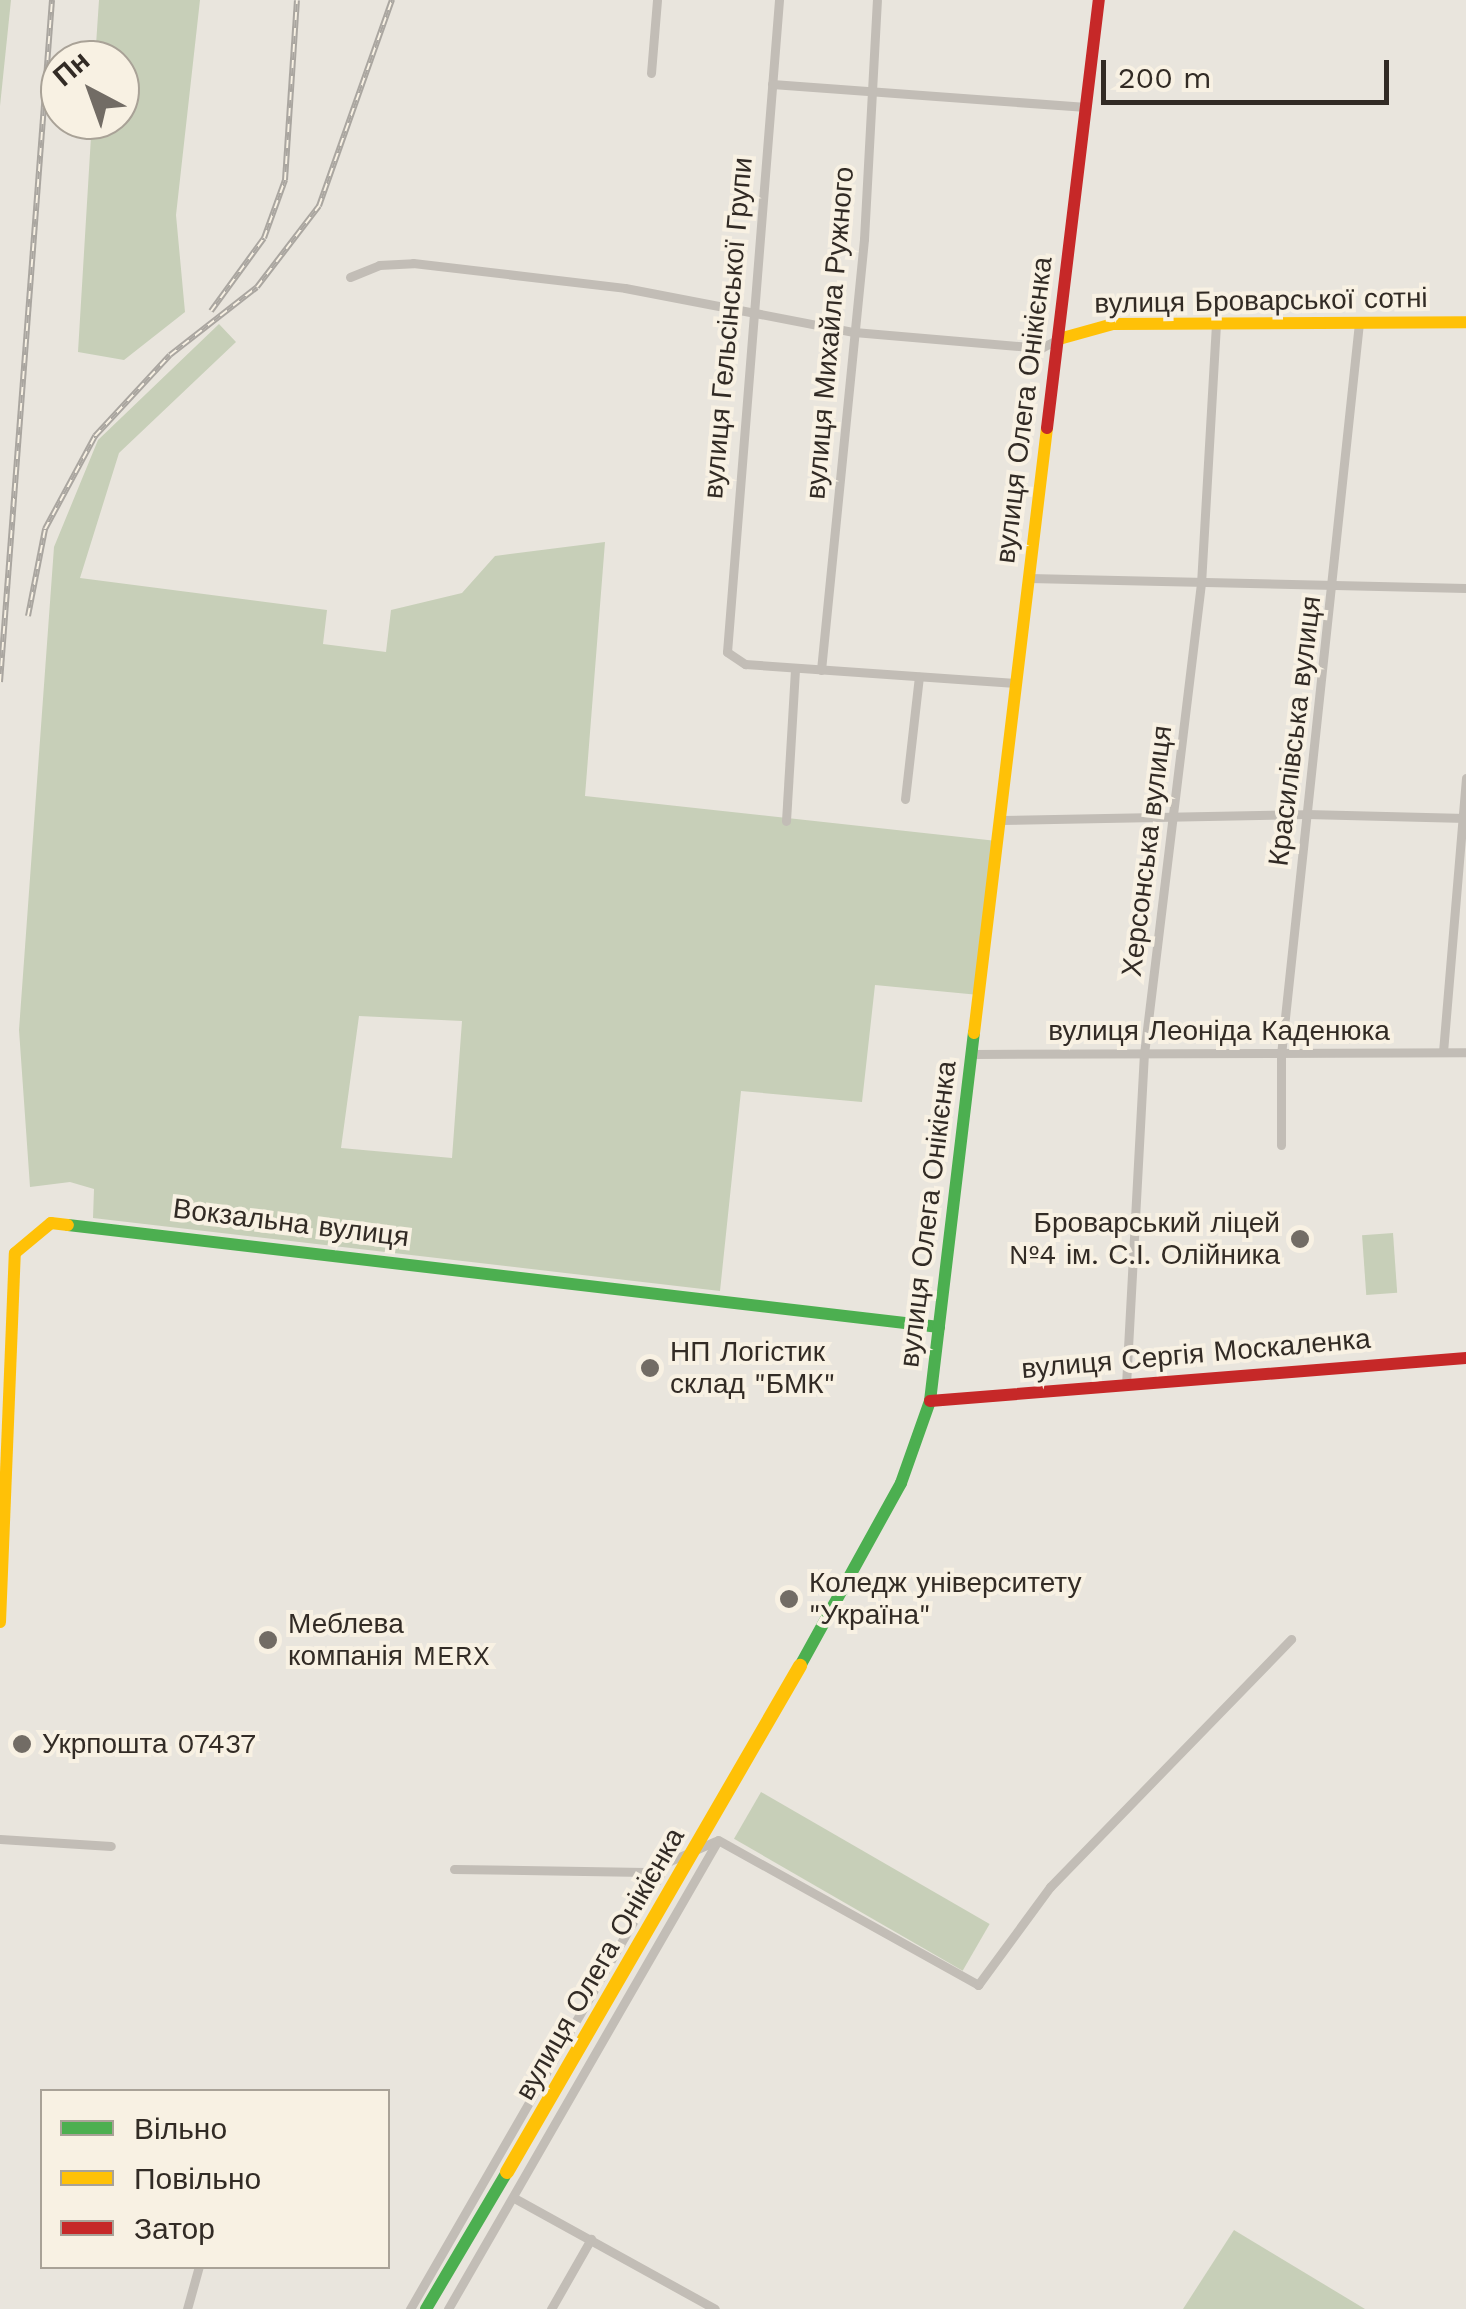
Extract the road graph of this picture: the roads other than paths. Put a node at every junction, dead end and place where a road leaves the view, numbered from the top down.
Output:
1 (657, 0) edge
2 (779, 0) edge
3 (877, 0) edge
4 (1099, 0) edge
5 (651, 73) dead end
6 (772, 84) junction
7 (872, 89) junction
8 (1086, 106) junction
9 (350, 277) dead end
10 (750, 314) junction
11 (1359, 322) junction
12 (1466, 322) edge
13 (1216, 323) junction
14 (854, 332) junction
15 (1060, 338) junction
16 (1029, 578) junction
17 (1201, 584) junction
18 (1336, 585) junction
19 (1466, 588) edge
20 (795, 668) junction
21 (821, 670) junction
22 (919, 677) junction
23 (1015, 683) junction
24 (1466, 778) edge
25 (905, 799) dead end
26 (1176, 814) junction
27 (1306, 814) junction
28 (1464, 818) edge
29 (1000, 820) junction
30 (786, 821) dead end
31 (1443, 1052) junction
32 (1466, 1052) edge
33 (973, 1054) junction
34 (1144, 1054) junction
35 (1281, 1055) junction
36 (1281, 1145) dead end
37 (939, 1327) junction
38 (1466, 1358) edge
39 (1126, 1385) junction
40 (930, 1401) junction
41 (0, 1622) edge
42 (1291, 1639) dead end
43 (0, 1839) edge
44 (718, 1840) junction
45 (111, 1846) dead end
46 (667, 1863) junction
47 (454, 1869) dead end
48 (555, 2059) junction
49 (582, 2074) junction
50 (516, 2199) junction
51 (591, 2239) junction
52 (198, 2269) edge
53 (566, 2292) junction
54 (187, 2309) edge
55 (410, 2309) edge
56 (426, 2309) edge
57 (448, 2309) edge
58 (551, 2309) edge
59 (567, 2309) edge
60 (715, 2309) edge

1 - 5 street
2 - 6 street, вулиця Гельсінської Групи
3 - 7 street, вулиця Михайла Ружного
4 - 8 main road, вулиця Олега Онікієнка
6 - 7 street
6 - 10 street, вулиця Гельсінської Групи
7 - 8 street
7 - 14 street, вулиця Михайла Ружного
8 - 15 main road, вулиця Олега Онікієнка
9 - 10 street
10 - 14 street
10 - 20 street, вулиця Гельсінської Групи
11 - 12 main road, вулиця Броварської сотні
11 - 13 main road, вулиця Броварської сотні
11 - 18 street, Красилівська вулиця
13 - 15 main road, вулиця Броварської сотні
13 - 17 street, Херсонська вулиця
14 - 15 street
14 - 21 street, вулиця Михайла Ружного
15 - 16 main road, вулиця Олега Онікієнка
16 - 17 street
16 - 23 main road, вулиця Олега Онікієнка
17 - 18 street
17 - 26 street, Херсонська вулиця
18 - 19 street
18 - 27 street, Красилівська вулиця
20 - 21 street
20 - 30 street
21 - 22 street
22 - 23 street
22 - 25 street
23 - 29 main road, вулиця Олега Онікієнка
24 - 28 street
26 - 27 street
26 - 29 street
26 - 34 street, Херсонська вулиця
27 - 28 street
27 - 35 street, Красилівська вулиця
28 - 31 street
29 - 33 main road, вулиця Олега Онікієнка
31 - 32 street, вулиця Леоніда Каденюка
31 - 35 street, вулиця Леоніда Каденюка
33 - 34 street, вулиця Леоніда Каденюка
33 - 37 main road, вулиця Олега Онікієнка
34 - 35 street, вулиця Леоніда Каденюка
34 - 39 street, Херсонська вулиця
35 - 36 street, Красилівська вулиця
37 - 40 main road, вулиця Олега Онікієнка
37 - 41 main road, Вокзальна вулиця
38 - 39 main road, вулиця Сергія Москаленка
39 - 40 main road, вулиця Сергія Москаленка
40 - 56 main road, вулиця Олега Онікієнка, bridge
42 - 44 street
43 - 45 street
44 - 46 street
44 - 49 street
46 - 47 street
46 - 48 street
48 - 49 street
48 - 55 street
49 - 50 street
50 - 51 street
50 - 57 street
51 - 53 street
51 - 60 street
52 - 54 street
53 - 58 street
53 - 59 street

